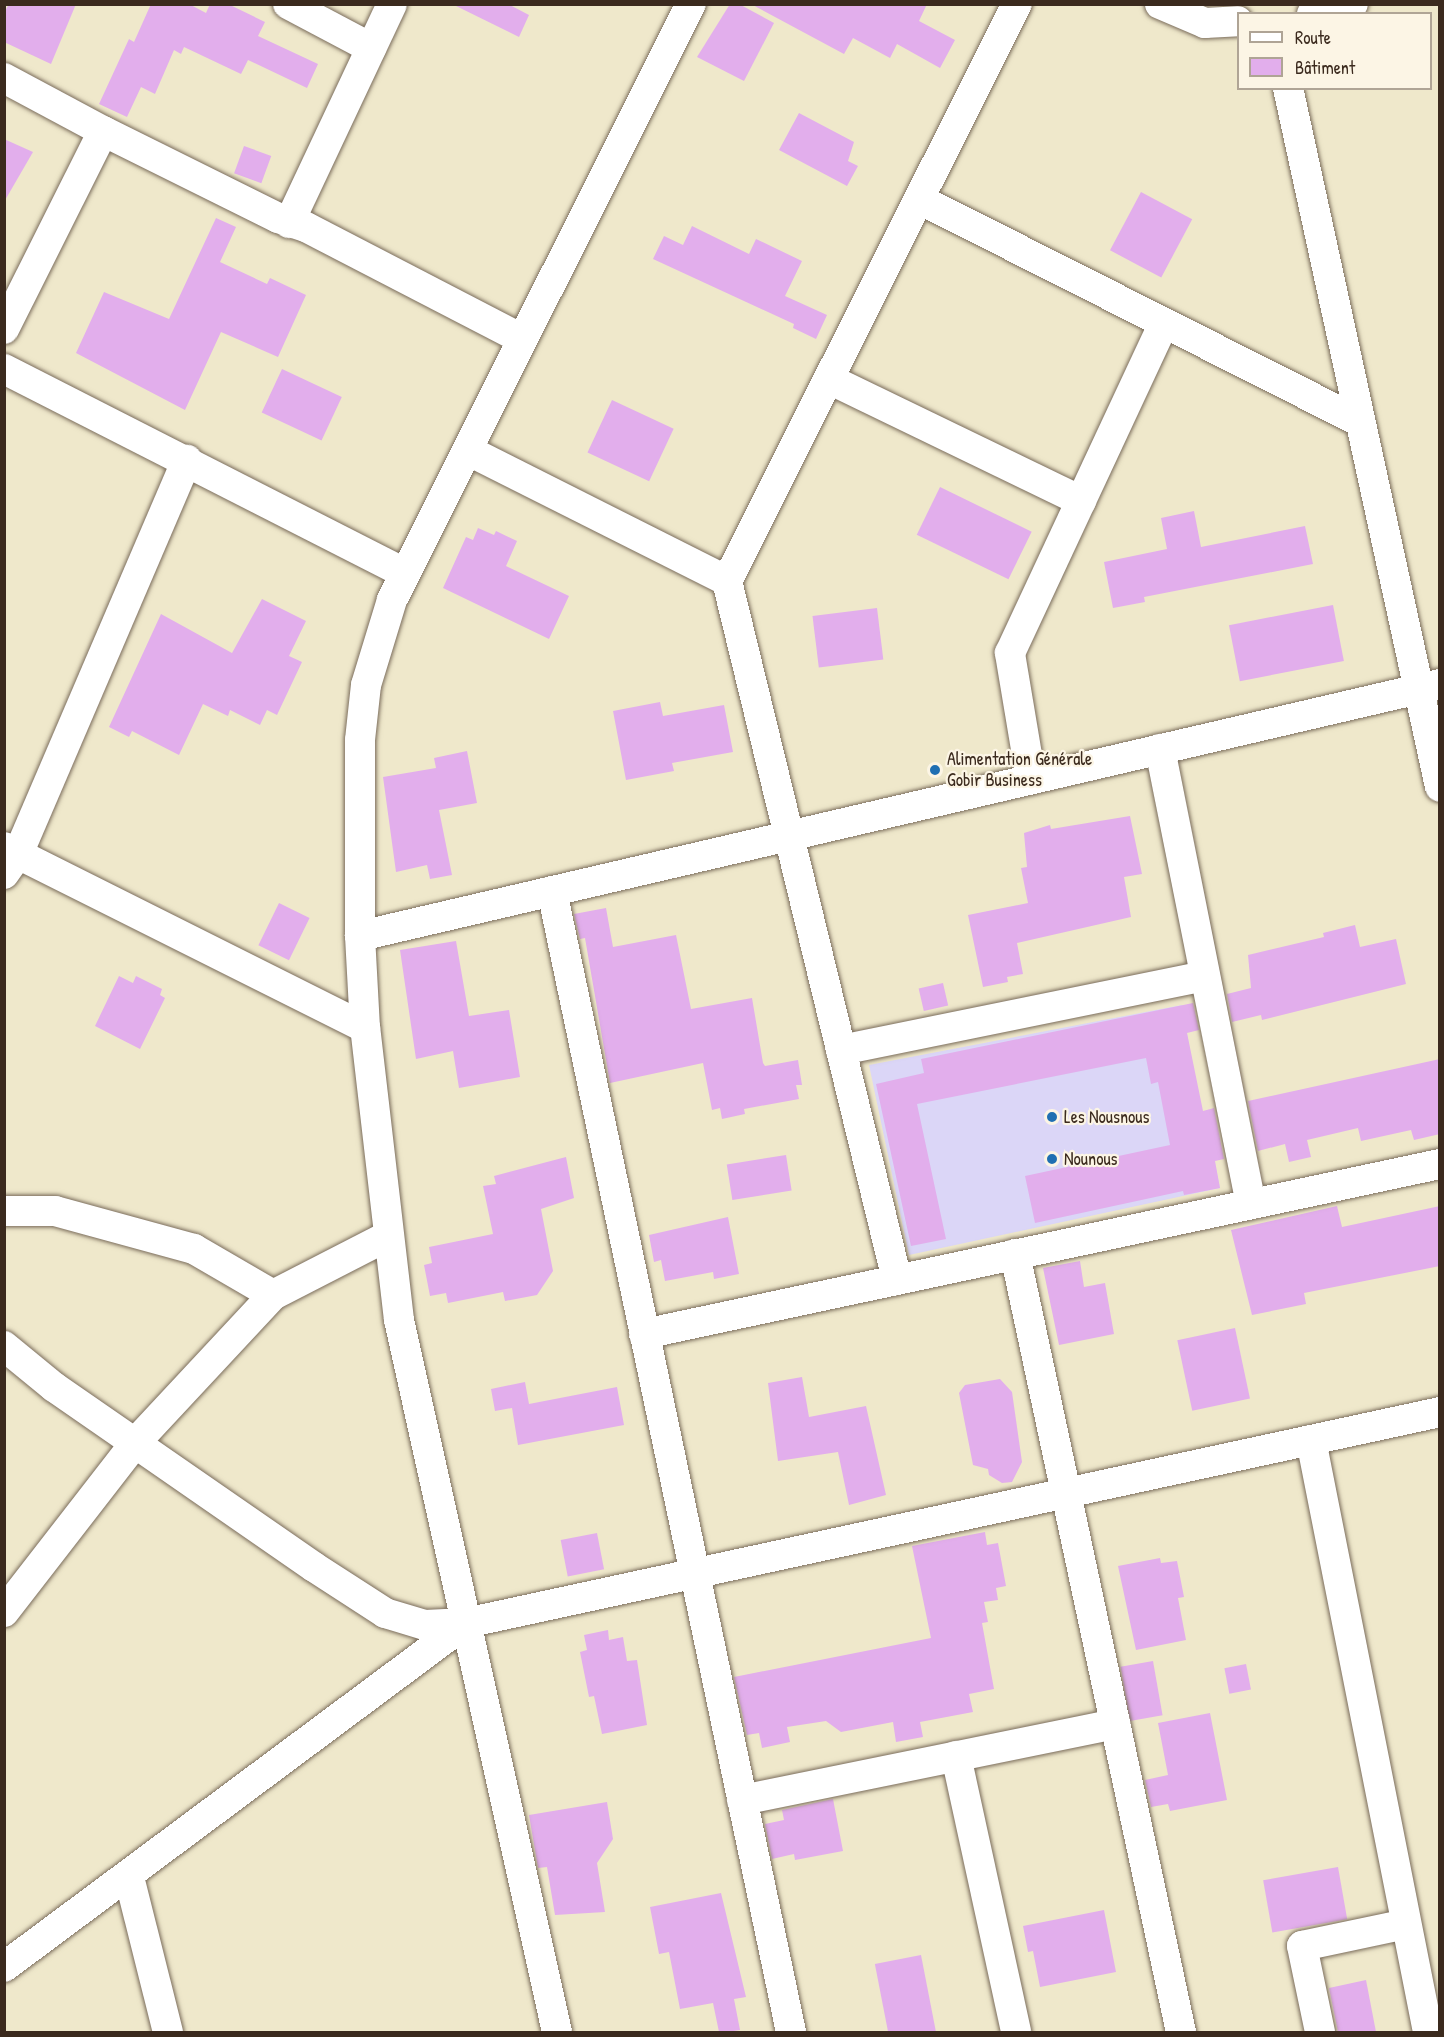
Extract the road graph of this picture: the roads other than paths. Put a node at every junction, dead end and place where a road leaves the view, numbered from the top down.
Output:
1 (288, 4) edge
2 (392, 4) edge
3 (691, 4) edge
4 (1017, 4) edge
5 (1160, 4) edge
6 (1353, 4) edge
7 (1320, 12) edge
8 (1237, 21) edge
9 (371, 48) junction
10 (4, 78) edge
11 (1288, 90) edge
12 (103, 131) junction
13 (919, 199) junction
14 (289, 223) junction
15 (1164, 323) junction
16 (4, 329) edge
17 (522, 339) junction
18 (4, 369) edge
19 (829, 379) junction
20 (1360, 422) junction
21 (469, 451) junction
22 (187, 460) junction
23 (1081, 501) junction
24 (404, 573) junction
25 (727, 581) junction
26 (1429, 686) edge
27 (1160, 749) junction
28 (1031, 779) junction
29 (1440, 787) edge
30 (789, 836) junction
31 (9, 858) edge
32 (552, 891) junction
33 (360, 936) junction
34 (1204, 976) junction
35 (365, 1028) junction
36 (841, 1050) junction
37 (1440, 1164) edge
38 (1251, 1204) junction
39 (4, 1211) edge
40 (386, 1237) junction
41 (1015, 1254) junction
42 (897, 1280) junction
43 (273, 1295) junction
44 (644, 1334) junction
45 (4, 1346) edge
46 (1440, 1412) edge
47 (1311, 1440) junction
48 (135, 1443) junction
49 (1066, 1493) junction
50 (694, 1574) junction
51 (4, 1612) edge
52 (466, 1623) junction
53 (1115, 1724) junction
54 (956, 1756) junction
55 (742, 1800) junction
56 (129, 1877) junction
57 (1406, 1924) junction
58 (4, 1967) edge
59 (783, 2031) edge
60 (168, 2032) edge
61 (557, 2032) edge
62 (1016, 2032) edge
63 (1181, 2032) edge
64 (1320, 2032) edge
65 (1428, 2032) edge

1 - 9 street
2 - 9 street
3 - 17 street
4 - 13 street
5 - 8 street
6 - 7 street
9 - 14 street
10 - 12 street
11 - 20 street
12 - 14 street
12 - 16 street
13 - 15 street
13 - 19 street
14 - 17 street
15 - 20 street
15 - 23 street
17 - 21 street
18 - 22 street
19 - 23 street
19 - 25 street
20 - 26 street
21 - 24 street
21 - 25 street
22 - 24 street
22 - 31 street
23 - 28 street
24 - 33 street
25 - 30 street
26 - 27 street
26 - 29 street
27 - 28 street
27 - 34 street
28 - 30 street
30 - 32 street
30 - 36 street
31 - 35 street
32 - 33 street
32 - 44 street
33 - 35 street
34 - 36 street
34 - 38 street
35 - 40 street
36 - 42 street
37 - 38 street
38 - 41 street
39 - 43 street
40 - 43 street
40 - 52 street
41 - 42 street
41 - 49 street
42 - 44 street
43 - 48 street
44 - 50 street
45 - 48 street
46 - 47 street
47 - 49 street
47 - 57 street
48 - 51 street
48 - 52 street
49 - 50 street
49 - 53 street
50 - 52 street
50 - 55 street
52 - 56 street
52 - 61 street
53 - 54 street
53 - 63 street
54 - 55 street
54 - 62 street
55 - 59 street
56 - 58 street
56 - 60 street
57 - 64 street
57 - 65 street

